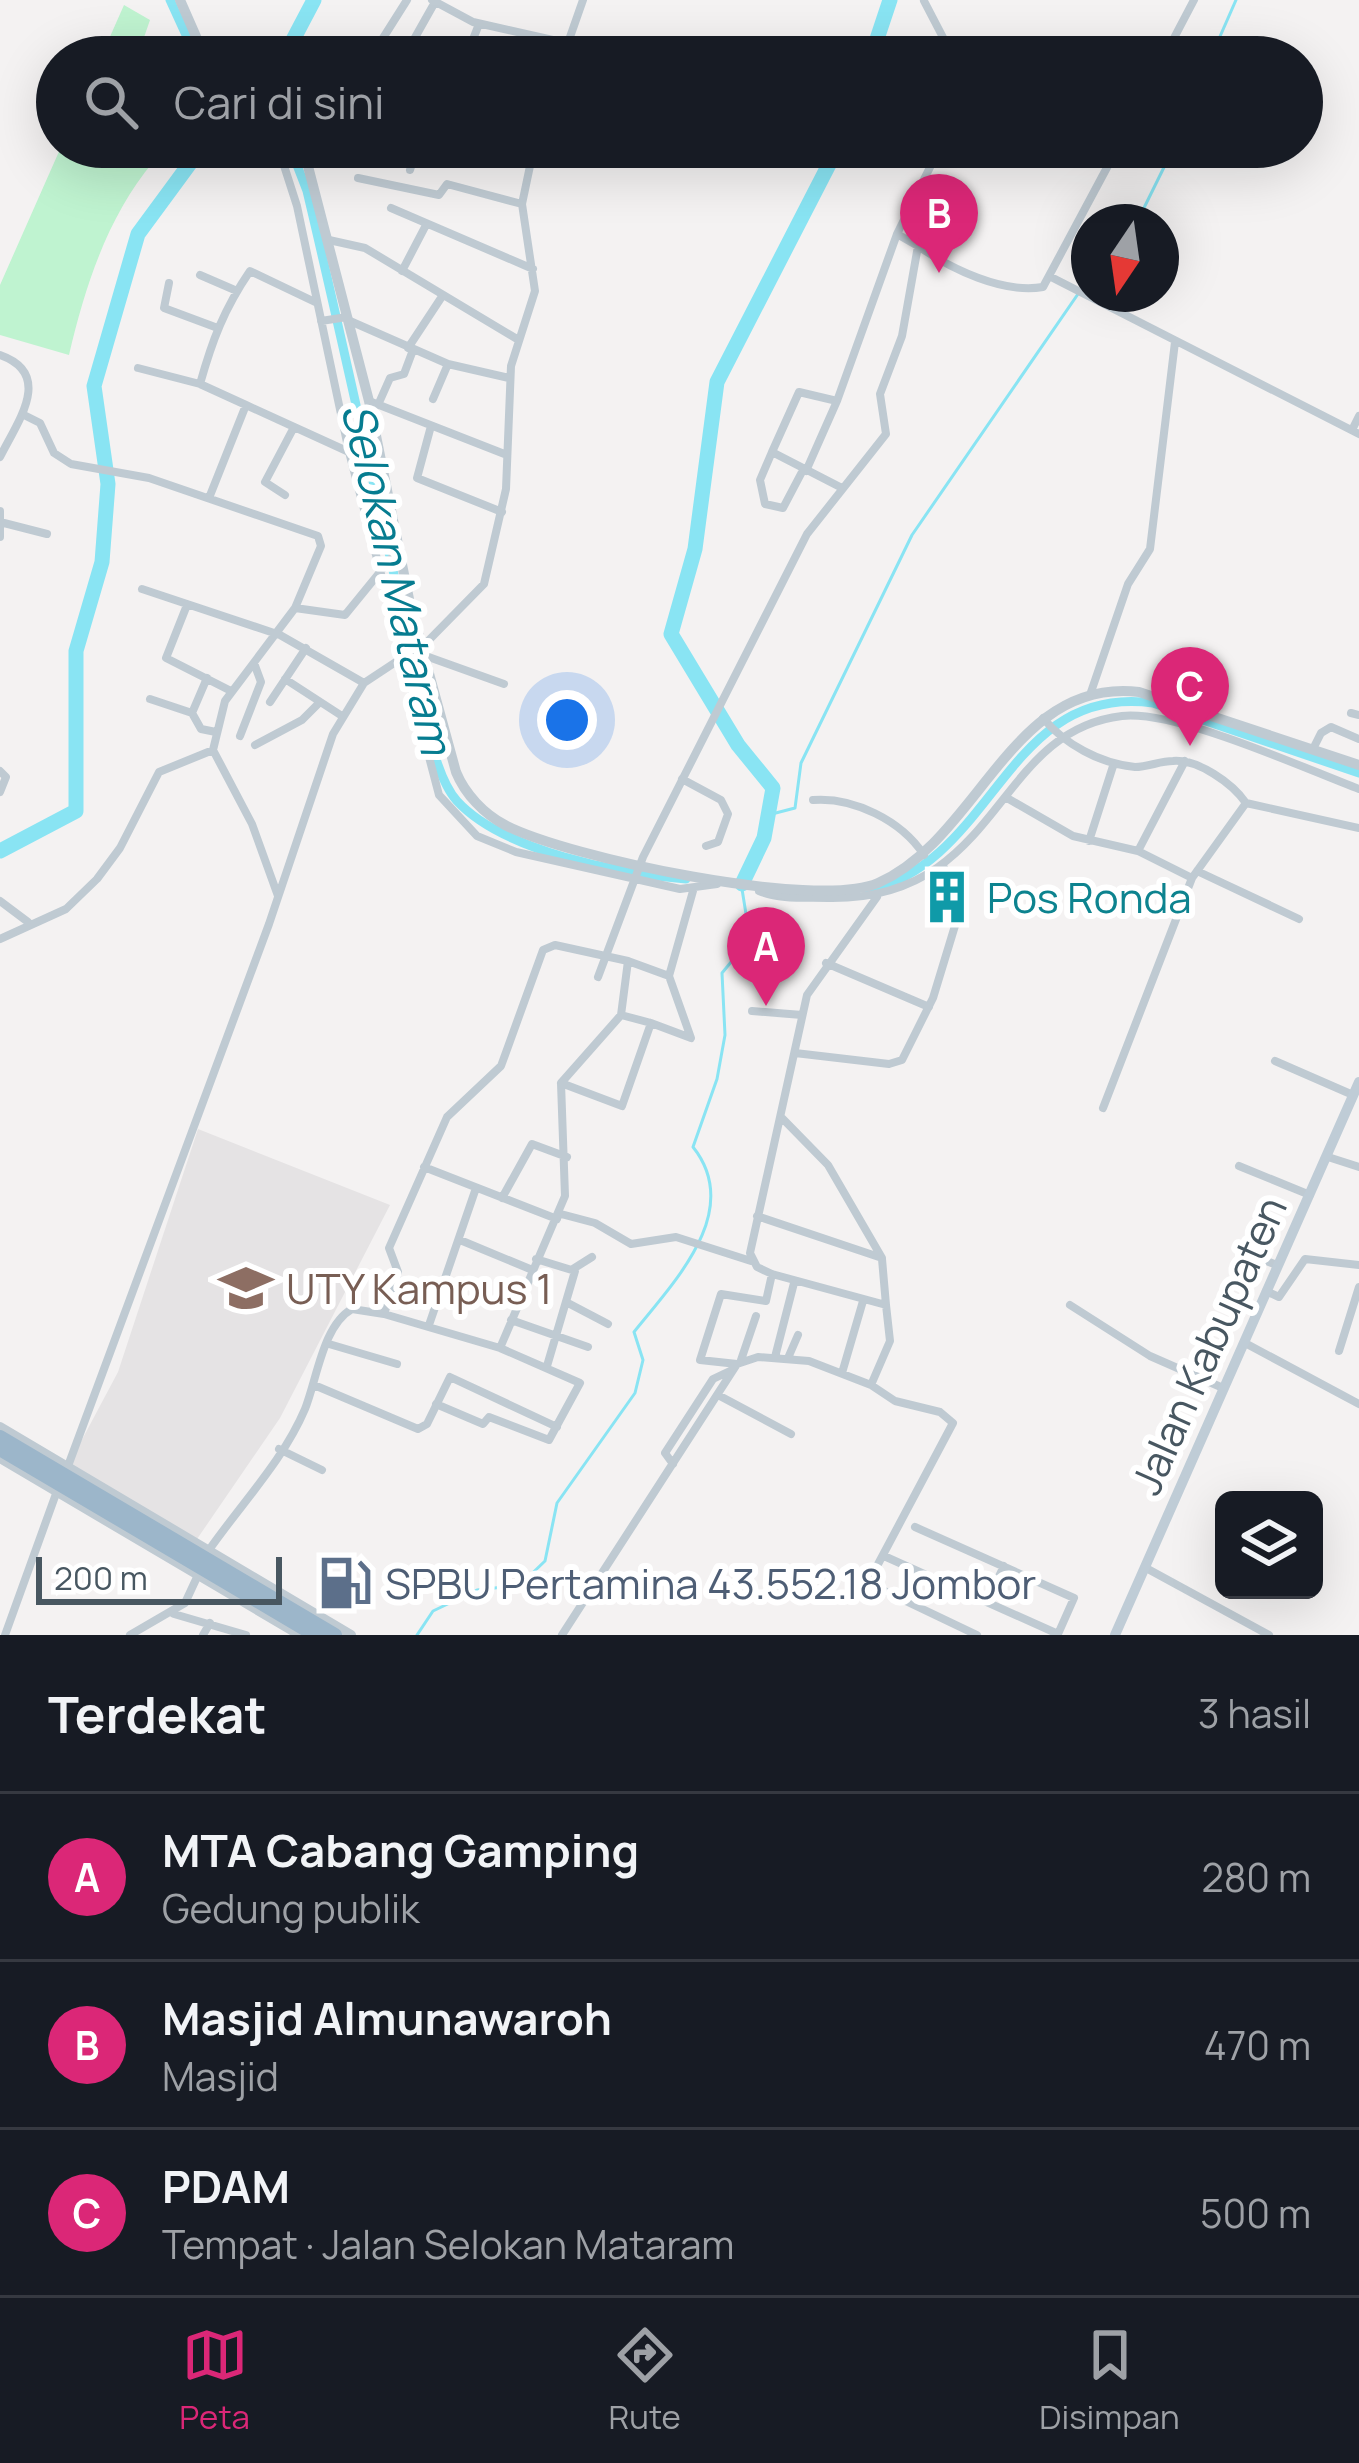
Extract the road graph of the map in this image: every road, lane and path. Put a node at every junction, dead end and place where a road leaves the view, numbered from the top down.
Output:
1 (180, 0) edge
2 (407, 0) edge
3 (583, 0) edge
4 (1195, 0) edge
5 (434, 1) edge
6 (924, 1) edge
7 (478, 24) junction
8 (196, 36) edge
9 (384, 36) edge
10 (415, 36) edge
11 (474, 36) edge
12 (534, 36) edge
13 (569, 36) edge
14 (942, 36) edge
15 (1175, 36) edge
16 (285, 168) edge
17 (309, 168) edge
18 (530, 168) edge
19 (930, 168) edge
20 (1107, 168) edge
21 (358, 178) dead end
22 (522, 204) junction
23 (391, 208) dead end
24 (426, 225) junction
25 (897, 234) junction
26 (329, 240) junction
27 (918, 246) junction
28 (534, 269) junction
29 (402, 271) junction
30 (200, 275) dead end
31 (1051, 278) junction
32 (170, 283) dead end
33 (237, 291) junction
34 (441, 298) junction
35 (316, 303) junction
36 (346, 318) junction
37 (323, 321) junction
38 (215, 327) junction
39 (517, 339) junction
40 (1175, 342) junction
41 (411, 349) junction
42 (0, 355) edge
43 (448, 364) junction
44 (138, 368) dead end
45 (509, 378) junction
46 (200, 384) junction
47 (433, 399) dead end
48 (837, 401) junction
49 (373, 403) junction
50 (246, 405) junction
51 (22, 414) junction
52 (1359, 416) edge
53 (431, 426) junction
54 (293, 429) junction
55 (1355, 432) edge
56 (352, 452) junction
57 (374, 452) junction
58 (772, 452) junction
59 (507, 455) junction
60 (0, 457) edge
61 (804, 471) junction
62 (842, 488) junction
63 (285, 495) dead end
64 (208, 498) junction
65 (0, 512) edge
66 (502, 512) junction
67 (4, 523) junction
68 (47, 534) dead end
69 (0, 537) edge
70 (396, 552) junction
71 (380, 570) junction
72 (142, 589) dead end
73 (187, 604) junction
74 (295, 608) junction
75 (280, 635) junction
76 (306, 647) junction
77 (421, 648) junction
78 (402, 655) junction
79 (254, 663) junction
80 (207, 678) junction
81 (285, 680) junction
82 (364, 683) junction
83 (504, 684) dead end
84 (231, 692) junction
85 (1091, 692) junction
86 (150, 699) dead end
87 (270, 702) dead end
88 (320, 702) junction
89 (192, 713) junction
90 (341, 716) junction
91 (1050, 727) junction
92 (216, 732) junction
93 (240, 736) dead end
94 (1359, 739) edge
95 (255, 745) dead end
96 (1313, 749) junction
97 (213, 750) junction
98 (1185, 761) junction
99 (1114, 763) junction
100 (1359, 765) edge
101 (0, 771) edge
102 (682, 779) junction
103 (1359, 789) edge
104 (0, 792) edge
105 (1006, 797) junction
106 (813, 800) dead end
107 (1246, 803) junction
108 (1359, 828) edge
109 (1089, 841) junction
110 (706, 846) dead end
111 (1138, 851) junction
112 (925, 864) junction
113 (640, 866) junction
114 (944, 866) junction
115 (1195, 875) junction
116 (634, 880) junction
117 (720, 884) junction
118 (760, 889) junction
119 (693, 891) junction
120 (278, 897) junction
121 (878, 897) junction
122 (0, 901) edge
123 (1299, 919) dead end
124 (28, 922) junction
125 (0, 939) edge
126 (609, 955) junction
127 (628, 962) junction
128 (826, 963) junction
129 (669, 976) junction
130 (598, 977) dead end
131 (929, 1006) junction
132 (752, 1011) dead end
133 (621, 1015) junction
134 (802, 1015) junction
135 (651, 1023) junction
136 (795, 1053) junction
137 (1275, 1060) dead end
138 (561, 1083) junction
139 (1358, 1085) edge
140 (1103, 1108) dead end
141 (782, 1118) junction
142 (1328, 1156) junction
143 (567, 1157) junction
144 (1239, 1166) dead end
145 (424, 1167) junction
146 (1359, 1167) edge
147 (476, 1188) junction
148 (1312, 1196) junction
149 (502, 1198) junction
150 (757, 1216) junction
151 (559, 1217) junction
152 (460, 1240) junction
153 (1246, 1253) dead end
154 (592, 1257) dead end
155 (882, 1258) junction
156 (536, 1259) junction
157 (752, 1262) junction
158 (1359, 1265) edge
159 (1279, 1266) junction
160 (530, 1269) junction
161 (573, 1269) junction
162 (772, 1274) junction
163 (794, 1282) junction
164 (1359, 1287) edge
165 (1266, 1291) junction
166 (863, 1300) junction
167 (566, 1302) junction
168 (886, 1305) junction
169 (1070, 1305) dead end
170 (384, 1314) junction
171 (756, 1316) dead end
172 (511, 1320) junction
173 (608, 1324) dead end
174 (429, 1325) junction
175 (798, 1335) dead end
176 (556, 1336) junction
177 (1244, 1342) junction
178 (329, 1344) junction
179 (588, 1347) dead end
180 (500, 1348) junction
181 (1339, 1351) dead end
182 (775, 1357) junction
183 (788, 1358) junction
184 (397, 1364) dead end
185 (737, 1365) junction
186 (547, 1366) junction
187 (842, 1373) junction
188 (314, 1385) junction
189 (871, 1385) junction
190 (1223, 1388) junction
191 (718, 1395) junction
192 (436, 1404) junction
193 (1359, 1404) edge
194 (0, 1427) edge
195 (557, 1427) junction
196 (682, 1427) junction
197 (692, 1434) junction
198 (791, 1434) dead end
199 (0, 1437) edge
200 (0, 1449) edge
201 (279, 1449) junction
202 (0, 1458) edge
203 (673, 1464) junction
204 (68, 1466) junction
205 (322, 1470) dead end
206 (57, 1491) junction
207 (915, 1527) dead end
208 (209, 1550) junction
209 (884, 1556) junction
210 (1004, 1566) junction
211 (1144, 1567) junction
212 (198, 1575) junction
213 (987, 1601) junction
214 (172, 1613) junction
215 (210, 1623) junction
216 (548, 1625) dead end
217 (5, 1635) edge
218 (130, 1635) edge
219 (203, 1635) edge
220 (246, 1635) edge
221 (300, 1635) edge
222 (315, 1635) edge
223 (335, 1635) edge
224 (351, 1635) edge
225 (562, 1635) edge
226 (977, 1635) edge
227 (1059, 1635) edge
228 (1114, 1635) edge
229 (1269, 1635) edge

1 - 8 street
2 - 9 street
3 - 13 street
4 - 15 street
5 - 7 street
5 - 10 street
6 - 14 street
7 - 11 street
7 - 12 street
16 - 35 street
17 - 26 street
18 - 22 street
19 - 25 street
20 - 31 street
21 - 22 street
22 - 28 street
23 - 24 street
24 - 28 street
24 - 29 street
25 - 27 street
25 - 48 street
26 - 29 street
26 - 36 street
27 - 31 street
27 - 62 street
28 - 39 street
29 - 34 street
30 - 33 street
31 - 40 street
32 - 38 street
33 - 35 street
33 - 38 street
34 - 39 street
34 - 41 street
35 - 37 street
36 - 37 street
36 - 41 street
36 - 49 street
37 - 56 street
38 - 46 street
39 - 45 street
40 - 55 street
40 - 85 street
41 - 43 street
41 - 49 street
42 - 51 street
43 - 45 street
43 - 47 street
44 - 46 street
45 - 59 street
46 - 50 street
48 - 58 street
48 - 61 street
49 - 53 street
49 - 57 street
50 - 54 street
50 - 64 street
51 - 60 street
51 - 64 street
52 - 55 street
53 - 59 street
53 - 66 street
54 - 56 street
54 - 63 street
56 - 57 street
56 - 71 street
57 - 70 street
58 - 61 street
58 - 61 street
59 - 66 street
61 - 62 street
62 - 102 street
64 - 74 street
65 - 67 street
66 - 77 street
67 - 68 street
67 - 69 street
70 - 71 street
70 - 77 street
71 - 74 street
71 - 78 street
72 - 73 street
73 - 75 street
73 - 80 street
74 - 75 street
75 - 76 street
75 - 79 street
76 - 81 street
76 - 82 street
77 - 78 street
77 - 83 street
77 - 113 street
78 - 82 street
78 - 116 street
79 - 84 street
79 - 93 street
80 - 84 street
80 - 89 street
81 - 87 street
81 - 88 street
82 - 90 street
84 - 92 street
85 - 91 street
85 - 96 street
86 - 89 street
88 - 90 street
88 - 95 street
89 - 92 street
90 - 120 street
91 - 99 street
91 - 103 street
91 - 105 street
91 - 112 street
92 - 97 street
94 - 96 street
96 - 100 street
97 - 120 street
97 - 124 street
98 - 99 street
98 - 107 street
98 - 111 street
99 - 109 street
101 - 104 street
102 - 110 street
102 - 113 street
105 - 109 street
105 - 114 street
106 - 112 street
107 - 108 street
107 - 115 street
109 - 111 street
111 - 115 street
112 - 114 street
112 - 118 street
112 - 121 street
113 - 116 street
113 - 117 street
114 - 131 street
115 - 123 street
115 - 140 street
116 - 119 street
116 - 126 street
117 - 118 street
117 - 119 street
118 - 121 street
119 - 129 street
120 - 204 street
121 - 128 street
122 - 124 street
124 - 125 street
126 - 127 street
126 - 130 street
126 - 145 street
127 - 129 street
127 - 133 street
128 - 131 street
128 - 134 street
129 - 135 street
131 - 136 street
132 - 134 street
133 - 135 street
133 - 138 street
134 - 136 street
135 - 138 street
136 - 141 street
137 - 139 street
138 - 143 street
139 - 142 main road, Jalan Kabupaten
141 - 150 street
141 - 155 street
142 - 146 street
142 - 148 main road, Jalan Kabupaten
143 - 149 street
143 - 151 street
144 - 148 street
145 - 147 street
145 - 170 street
147 - 149 street
147 - 152 street
148 - 159 main road, Jalan Kabupaten
149 - 151 street
150 - 155 street
150 - 157 street
151 - 156 street
151 - 157 street
152 - 160 street
152 - 174 street
153 - 159 street
154 - 161 street
155 - 168 street
156 - 160 street
156 - 161 street
157 - 162 street
158 - 165 street
159 - 165 main road, Jalan Kabupaten
160 - 172 street
161 - 167 street
162 - 163 street
162 - 185 street
163 - 166 street
163 - 182 street
164 - 181 street
165 - 177 main road, Jalan Kabupaten
166 - 168 street
166 - 187 street
167 - 173 street
167 - 176 street
168 - 189 street
169 - 190 street
170 - 174 street
170 - 178 street
171 - 185 street
172 - 176 street
172 - 180 street
174 - 180 street
175 - 183 street
176 - 179 street
176 - 186 street
177 - 190 main road, Jalan Kabupaten
177 - 193 street
178 - 184 street
178 - 188 street
180 - 186 street
182 - 183 street
182 - 185 street
183 - 187 street
185 - 191 street
185 - 196 street
186 - 195 street
187 - 189 street
188 - 192 street
188 - 201 street
189 - 209 street
190 - 211 main road, Jalan Kabupaten
191 - 197 street
191 - 198 street
192 - 195 street
192 - 195 street
194 - 204 street
196 - 197 street
196 - 203 street
197 - 203 street
199 - 223 highway
200 - 222 highway
201 - 205 street
201 - 208 street
202 - 206 street
203 - 225 street
204 - 208 street
206 - 212 street
206 - 217 street
207 - 210 street
208 - 224 street
209 - 213 street
209 - 226 street
210 - 213 street
210 - 227 street
211 - 228 main road, Jalan Kabupaten
211 - 229 street
212 - 214 street
212 - 221 street
213 - 227 street
214 - 215 street
214 - 218 street
215 - 219 street
215 - 220 street
216 - 225 street

